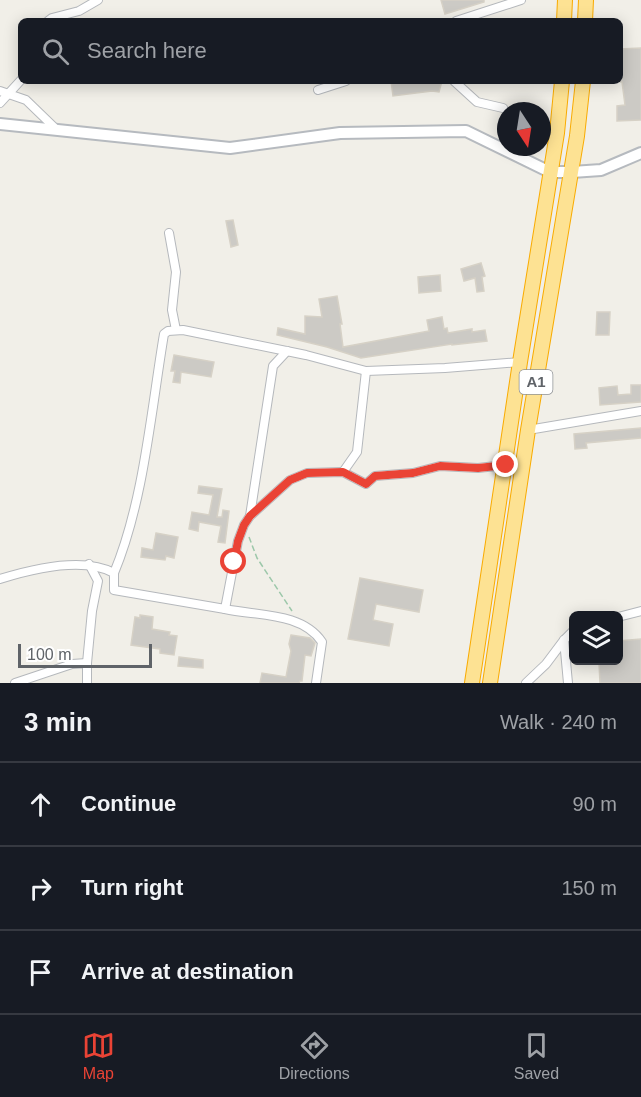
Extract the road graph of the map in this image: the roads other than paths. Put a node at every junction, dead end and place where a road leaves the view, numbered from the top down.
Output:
1 (98, 0) edge
2 (521, 0) edge
3 (565, 0) edge
4 (586, 0) edge
5 (52, 18) edge
6 (465, 18) edge
7 (564, 18) edge
8 (585, 18) edge
9 (18, 83) edge
10 (336, 84) edge
11 (457, 84) edge
12 (562, 84) edge
13 (583, 84) edge
14 (318, 90) dead end
15 (0, 91) edge
16 (9, 93) junction
17 (0, 103) edge
18 (497, 107) edge
19 (0, 124) edge
20 (58, 130) junction
21 (641, 153) edge
22 (550, 172) junction
23 (572, 172) junction
24 (169, 234) dead end
25 (176, 330) junction
26 (287, 351) junction
27 (520, 362) junction
28 (366, 371) junction
29 (641, 411) edge
30 (528, 430) junction
31 (506, 465) junction
32 (343, 472) junction
33 (250, 516) junction
34 (89, 564) junction
35 (114, 573) junction
36 (0, 579) edge
37 (225, 609) junction
38 (641, 611) edge
39 (623, 616) edge
40 (569, 634) edge
41 (564, 640) junction
42 (87, 663) junction
43 (15, 683) edge
44 (87, 683) edge
45 (316, 683) edge
46 (472, 683) edge
47 (490, 683) edge
48 (526, 683) edge
49 (568, 683) edge

1 - 5 street
2 - 6 street
3 - 7 highway
4 - 8 highway
9 - 16 street
10 - 14 street
11 - 18 street
12 - 22 highway, A1
13 - 23 highway, A1
15 - 16 street
16 - 17 street
16 - 20 street
19 - 20 main road
20 - 22 main road
21 - 23 main road
22 - 23 main road
22 - 27 highway, A1
23 - 30 highway, A1
24 - 25 street
25 - 26 street
25 - 35 street
26 - 28 street
26 - 33 street
27 - 28 street
27 - 31 highway, A1
28 - 32 street
29 - 30 street
30 - 47 highway, A1
31 - 32 street
31 - 46 highway, A1
32 - 33 street
33 - 37 street
34 - 35 street
34 - 36 street
34 - 42 street
35 - 37 street
37 - 45 street
38 - 39 street
40 - 41 street
41 - 48 street
41 - 49 street
42 - 43 street
42 - 44 street

